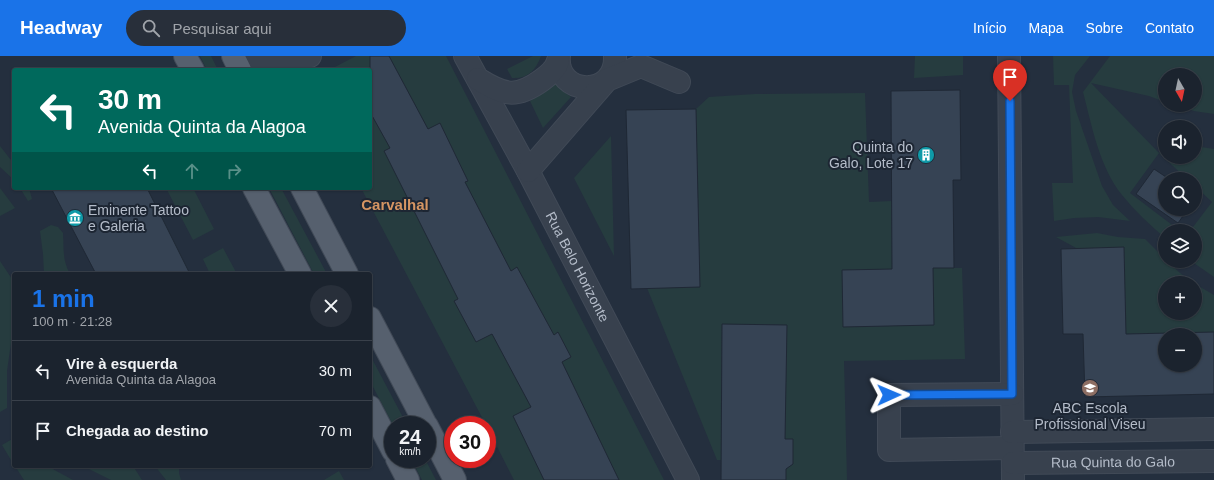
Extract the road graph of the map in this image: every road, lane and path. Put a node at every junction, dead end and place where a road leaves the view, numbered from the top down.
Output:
1 (185, 56) edge
2 (233, 56) edge
3 (248, 56) edge
4 (310, 56) edge
5 (317, 56) edge
6 (465, 56) edge
7 (615, 56) edge
8 (626, 56) edge
9 (1009, 56) edge
10 (558, 59) edge
11 (192, 68) edge
12 (239, 68) edge
13 (305, 68) edge
14 (478, 79) junction
15 (609, 79) junction
16 (679, 82) dead end
17 (528, 171) junction
18 (255, 190) edge
19 (303, 190) edge
20 (299, 272) edge
21 (346, 272) edge
22 (372, 322) edge
23 (1012, 394) junction
24 (372, 411) edge
25 (422, 416) edge
26 (1214, 429) edge
27 (384, 434) edge
28 (436, 443) edge
29 (1013, 456) edge
30 (1214, 461) edge
31 (402, 468) edge
32 (408, 480) edge
33 (455, 480) edge
34 (688, 480) edge

1 - 11 main road
2 - 12 main road
3 - 4 street
5 - 13 street
6 - 14 street, Rua Belo Horizonte
7 - 15 street
8 - 15 street
9 - 23 street
10 - 14 street
10 - 15 street
14 - 17 street, Rua Belo Horizonte
15 - 16 street
15 - 17 street
17 - 34 street, Rua Belo Horizonte
18 - 20 main road
19 - 21 main road
22 - 25 main road
23 - 29 street
23 - 29 street
24 - 27 main road
26 - 29 street
28 - 33 main road
29 - 30 street, Rua Quinta do Galo
31 - 32 main road

